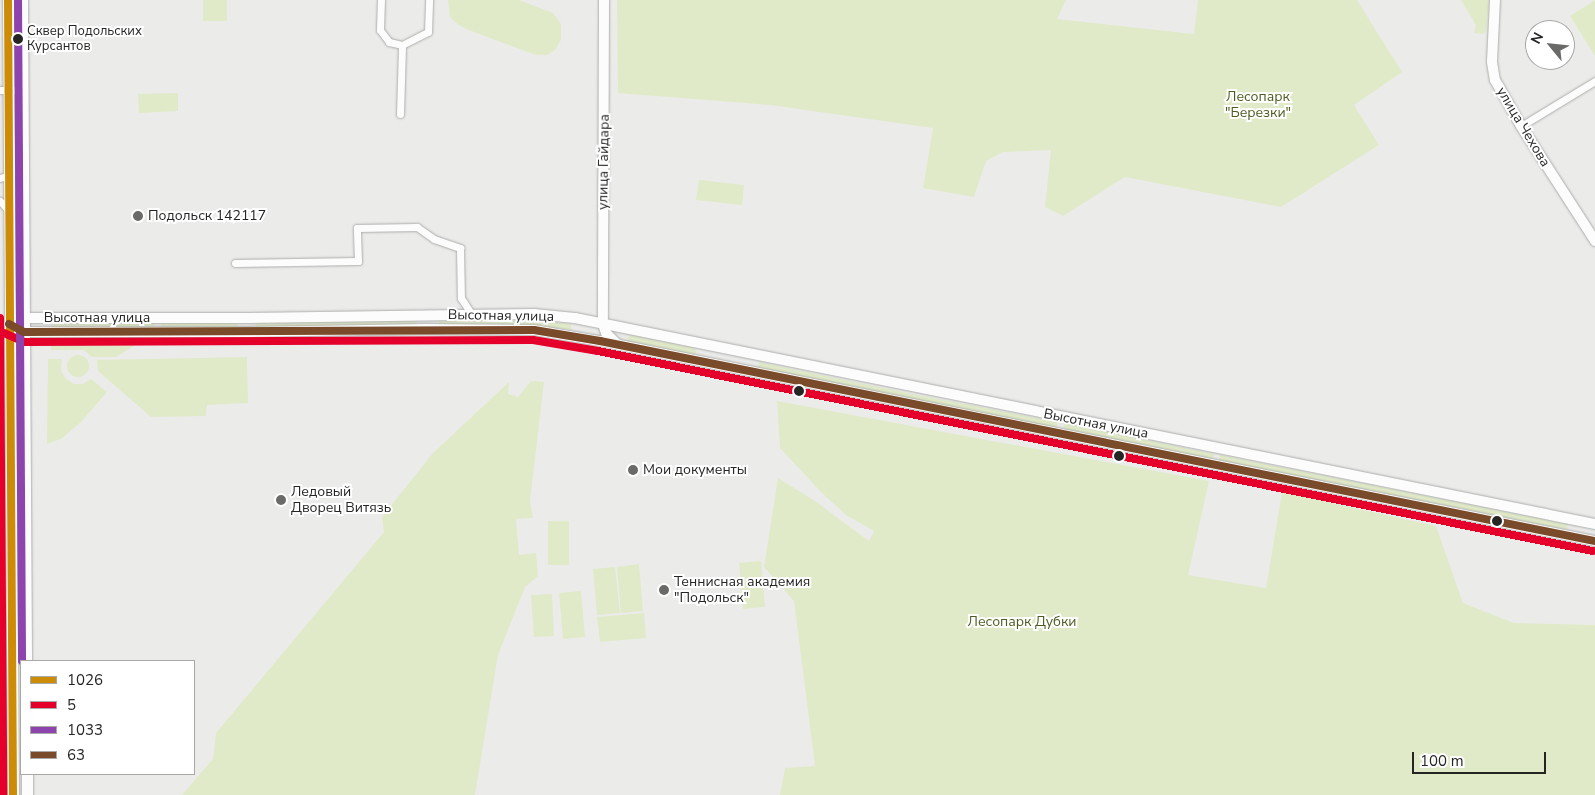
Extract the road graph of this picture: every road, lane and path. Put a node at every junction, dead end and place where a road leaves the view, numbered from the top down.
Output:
1 (8, 0) edge
2 (22, 0) edge
3 (381, 0) edge
4 (428, 0) edge
5 (604, 0) edge
6 (1495, 0) edge
7 (402, 45) junction
8 (1595, 81) edge
9 (4, 90) edge
10 (23, 90) junction
11 (400, 114) dead end
12 (1521, 126) junction
13 (23, 157) junction
14 (4, 177) edge
15 (0, 200) edge
16 (9, 211) junction
17 (1595, 241) edge
18 (235, 263) dead end
19 (429, 315) junction
20 (472, 315) junction
21 (24, 318) junction
22 (248, 318) junction
23 (9, 324) junction
24 (602, 324) junction
25 (429, 330) junction
26 (24, 332) junction
27 (248, 332) junction
28 (580, 338) junction
29 (619, 345) junction
30 (716, 347) junction
31 (713, 364) junction
32 (1595, 524) edge
33 (1595, 541) edge
34 (26, 660) edge
35 (27, 775) edge
36 (13, 795) edge
37 (27, 795) edge

1 - 9 main road
2 - 10 main road
3 - 7 street
4 - 7 street
5 - 24 street, улица Гайдара
6 - 12 street, улица Чехова
7 - 11 street
8 - 12 street
9 - 10 street
9 - 14 main road
10 - 13 main road
12 - 17 street, улица Чехова
13 - 14 street
13 - 21 main road
14 - 16 main road
15 - 16 street
16 - 23 main road
18 - 20 street
19 - 20 street, Высотная улица
19 - 22 street, Высотная улица
19 - 25 street, Высотная улица
20 - 24 street, Высотная улица
21 - 22 street, Высотная улица
21 - 23 street, Высотная улица
21 - 26 main road
22 - 27 street
23 - 26 street, Высотная улица
23 - 36 main road
24 - 28 street
24 - 29 street
24 - 30 street, Высотная улица
25 - 27 street, Высотная улица
25 - 28 street, Высотная улица
26 - 27 street, Высотная улица
26 - 34 main road
28 - 29 street, Высотная улица
29 - 31 street, Высотная улица
30 - 31 street
30 - 32 street, Высотная улица
31 - 33 street, Высотная улица
35 - 37 main road

